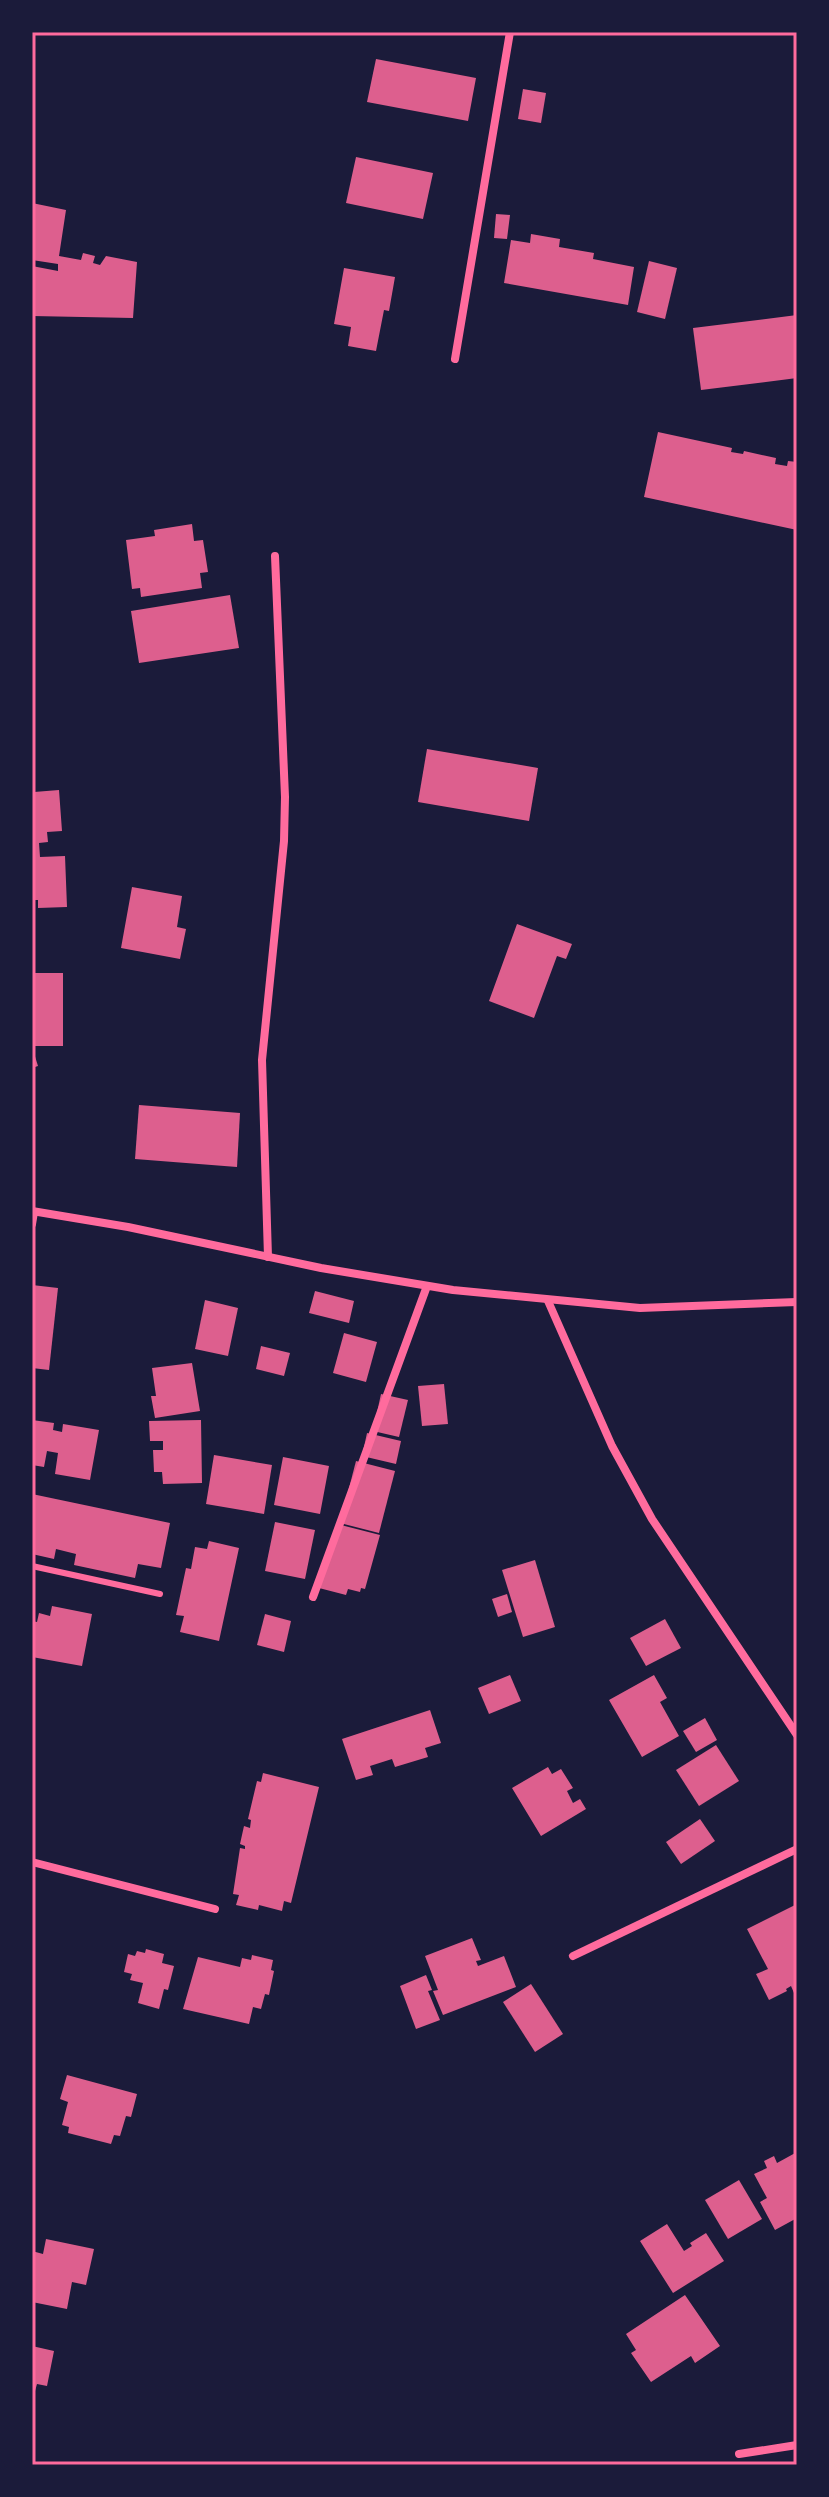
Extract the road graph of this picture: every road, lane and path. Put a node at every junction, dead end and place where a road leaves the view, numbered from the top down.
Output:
1 (510, 32) edge
2 (455, 359) dead end
3 (275, 556) dead end
4 (33, 1212) edge
5 (32, 1224) edge
6 (268, 1257) junction
7 (427, 1286) junction
8 (548, 1301) junction
9 (797, 1302) edge
10 (32, 1566) edge
11 (160, 1594) dead end
12 (313, 1597) dead end
13 (797, 1735) edge
14 (797, 1849) edge
15 (32, 1862) edge
16 (215, 1909) dead end
17 (573, 1956) dead end
18 (797, 2445) edge
19 (739, 2454) dead end

1 - 2 street
3 - 6 street
4 - 5 street
4 - 6 street
6 - 7 street
7 - 8 street
7 - 12 street
8 - 9 street
8 - 13 street
10 - 11 lane
14 - 17 street
15 - 16 street
18 - 19 street

